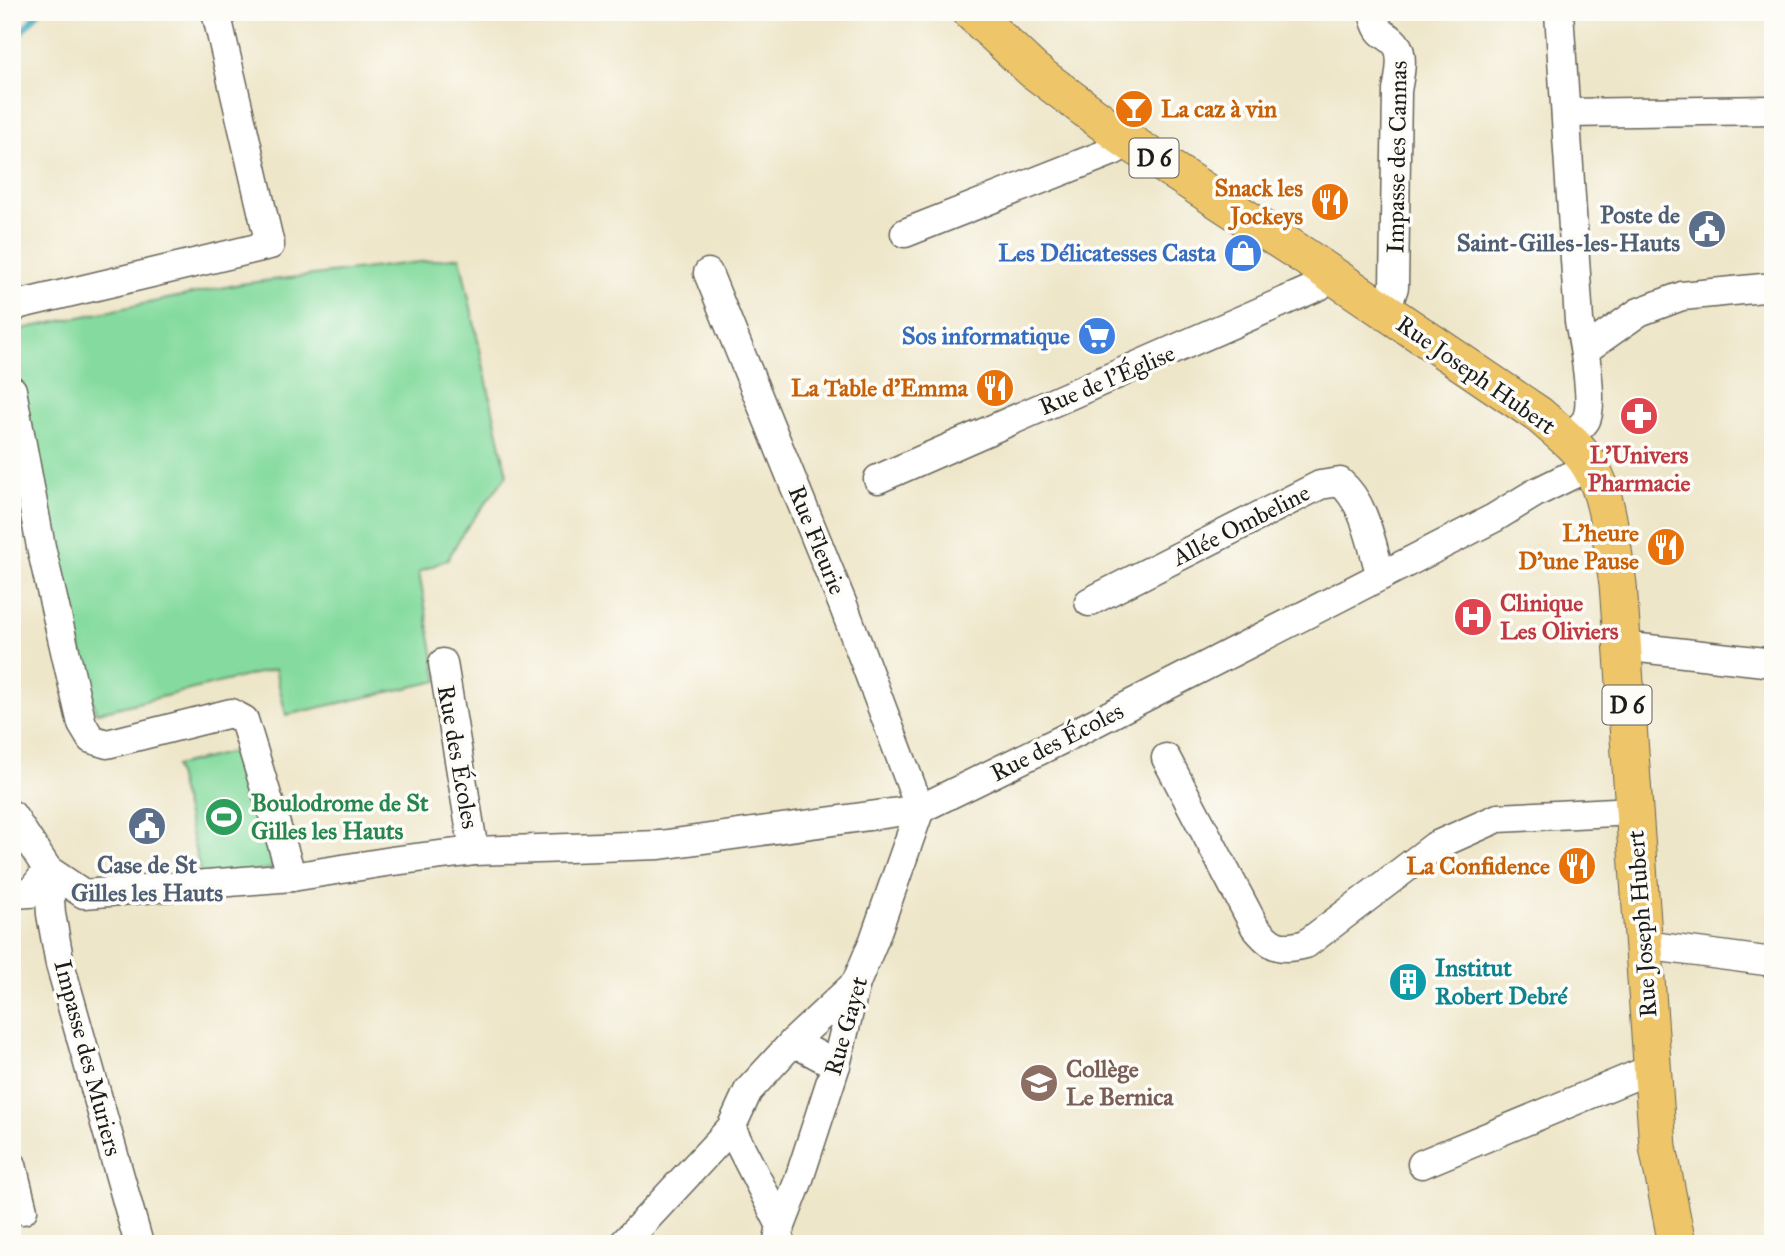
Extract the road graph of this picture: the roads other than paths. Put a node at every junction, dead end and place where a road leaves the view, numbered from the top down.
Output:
1 (216, 12) edge
2 (971, 12) edge
3 (1373, 12) edge
4 (1559, 12) edge
5 (1773, 110) edge
6 (1566, 113) junction
7 (1129, 142) junction
8 (905, 233) dead end
9 (708, 272) dead end
10 (1331, 274) junction
11 (1773, 287) edge
12 (12, 310) edge
13 (1386, 311) junction
14 (1585, 350) junction
15 (12, 390) edge
16 (1566, 439) junction
17 (1590, 466) junction
18 (878, 479) dead end
19 (1381, 576) junction
20 (1089, 602) dead end
21 (1622, 646) junction
22 (443, 663) dead end
23 (1773, 663) edge
24 (1166, 758) dead end
25 (920, 809) junction
26 (1634, 811) junction
27 (12, 815) edge
28 (474, 851) junction
29 (48, 870) junction
30 (292, 877) junction
31 (12, 894) edge
32 (1644, 945) junction
33 (1773, 962) edge
34 (856, 983) junction
35 (793, 1042) junction
36 (836, 1065) junction
37 (1651, 1069) junction
38 (731, 1128) junction
39 (1658, 1147) junction
40 (1422, 1164) dead end
41 (12, 1165) edge
42 (23, 1210) dead end
43 (779, 1235) edge
44 (139, 1244) edge
45 (623, 1244) edge
46 (1656, 1244) edge
47 (1677, 1244) edge

1 - 12 street
2 - 7 main road, Rue Joseph Hubert / D 6
3 - 13 street, Impasse des Cannas
4 - 6 street
5 - 6 street
6 - 14 street
7 - 8 street
7 - 10 main road, Rue Joseph Hubert / D 6
9 - 25 street, Rue Fleurie
10 - 13 main road, Rue Joseph Hubert / D 6
10 - 18 street, Rue de l'Église
11 - 14 street
13 - 16 main road, Rue Joseph Hubert / D 6
14 - 16 street
15 - 30 street
16 - 17 main road, Rue Joseph Hubert / D 6
17 - 19 street, Rue des Écoles
17 - 21 main road, Rue Joseph Hubert / D 6
19 - 20 street, Allée Ombeline
19 - 25 street, Rue des Écoles
21 - 23 street
21 - 26 main road, Rue Joseph Hubert / D 6
22 - 28 street, Rue des Écoles
24 - 26 street
25 - 28 street, Rue des Écoles
25 - 34 street, Rue Gayet
26 - 32 main road, Rue Joseph Hubert / D 6
27 - 29 street, Rue des Écoles
28 - 30 street, Rue des Écoles
29 - 30 street, Rue des Écoles
29 - 31 street
29 - 44 street, Impasse des Muriers
32 - 33 street
32 - 37 main road, Rue Joseph Hubert / D 6
34 - 35 street
34 - 36 street, Rue Gayet
35 - 36 street
35 - 38 street
36 - 43 street, Rue Gayet
37 - 39 main road, Rue Joseph Hubert / D 6
37 - 40 street
38 - 43 street
38 - 45 street
39 - 46 main road, Rue Joseph Hubert / D 6
39 - 47 main road, Rue Joseph Hubert / D 6
41 - 42 street

